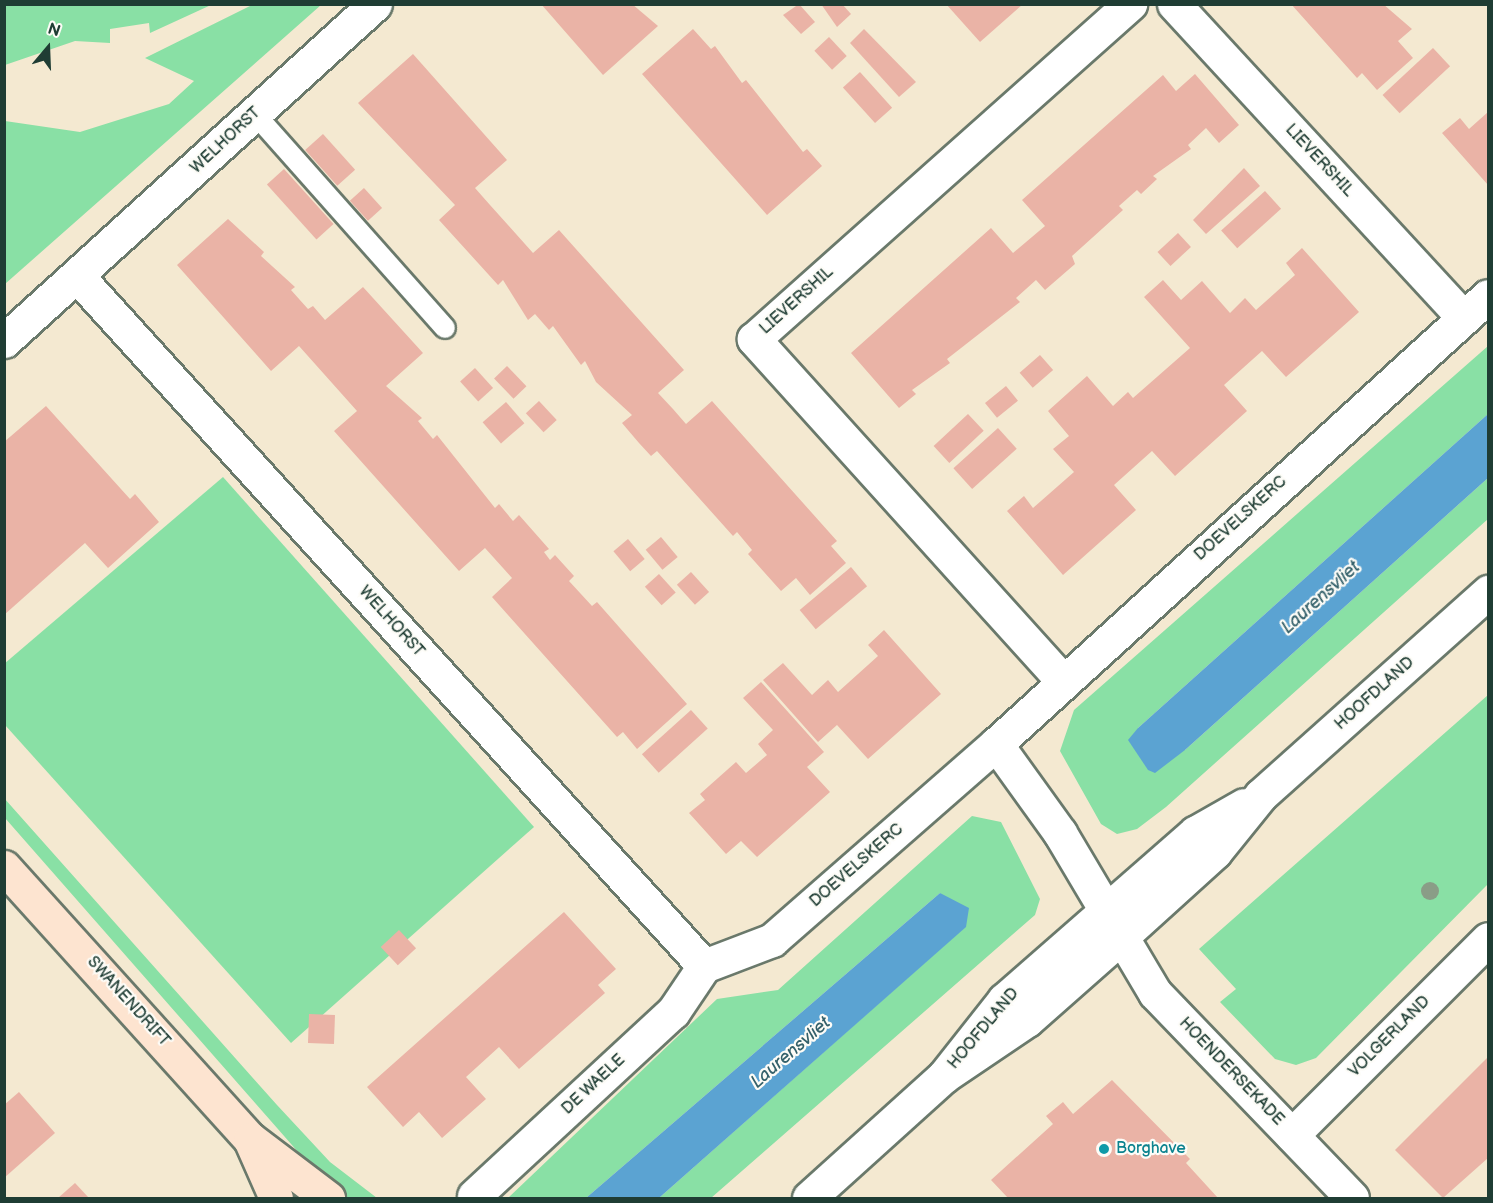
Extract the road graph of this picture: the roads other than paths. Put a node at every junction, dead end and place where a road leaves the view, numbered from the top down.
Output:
1 (375, 4) edge
2 (1130, 4) edge
3 (1174, 4) edge
4 (255, 114) junction
5 (78, 278) junction
6 (1488, 296) edge
7 (1464, 318) junction
8 (445, 328) dead end
9 (4, 341) edge
10 (1488, 592) edge
11 (1062, 680) junction
12 (996, 744) junction
13 (4, 867) edge
14 (1112, 925) junction
15 (1488, 939) edge
16 (704, 966) junction
17 (1292, 1135) junction
18 (250, 1138) junction
19 (474, 1196) dead end
20 (276, 1198) edge
21 (328, 1198) edge
22 (809, 1198) edge
23 (1352, 1198) edge

1 - 4 street, WELHORST
2 - 11 street, LIEVERSHIL
3 - 7 street, LIEVERSHIL
4 - 5 street, WELHORST
4 - 8 lane
5 - 9 street, WELHORST
5 - 16 street, WELHORST
6 - 7 street, DOEVELSKERC
7 - 11 street, DOEVELSKERC
10 - 14 street, HOOFDLAND
11 - 12 street, DOEVELSKERC
12 - 14 street
12 - 16 street, DOEVELSKERC
13 - 18 main road, SWANENDRIFT
14 - 17 street, HOENDERSEKADE
14 - 22 street, HOOFDLAND
15 - 17 street, VOLGERLAND
16 - 19 street, DE WAELE
17 - 23 street, HOENDERSEKADE
18 - 20 main road, SWANENDRIFT
18 - 21 main road, SWANENDRIFT

